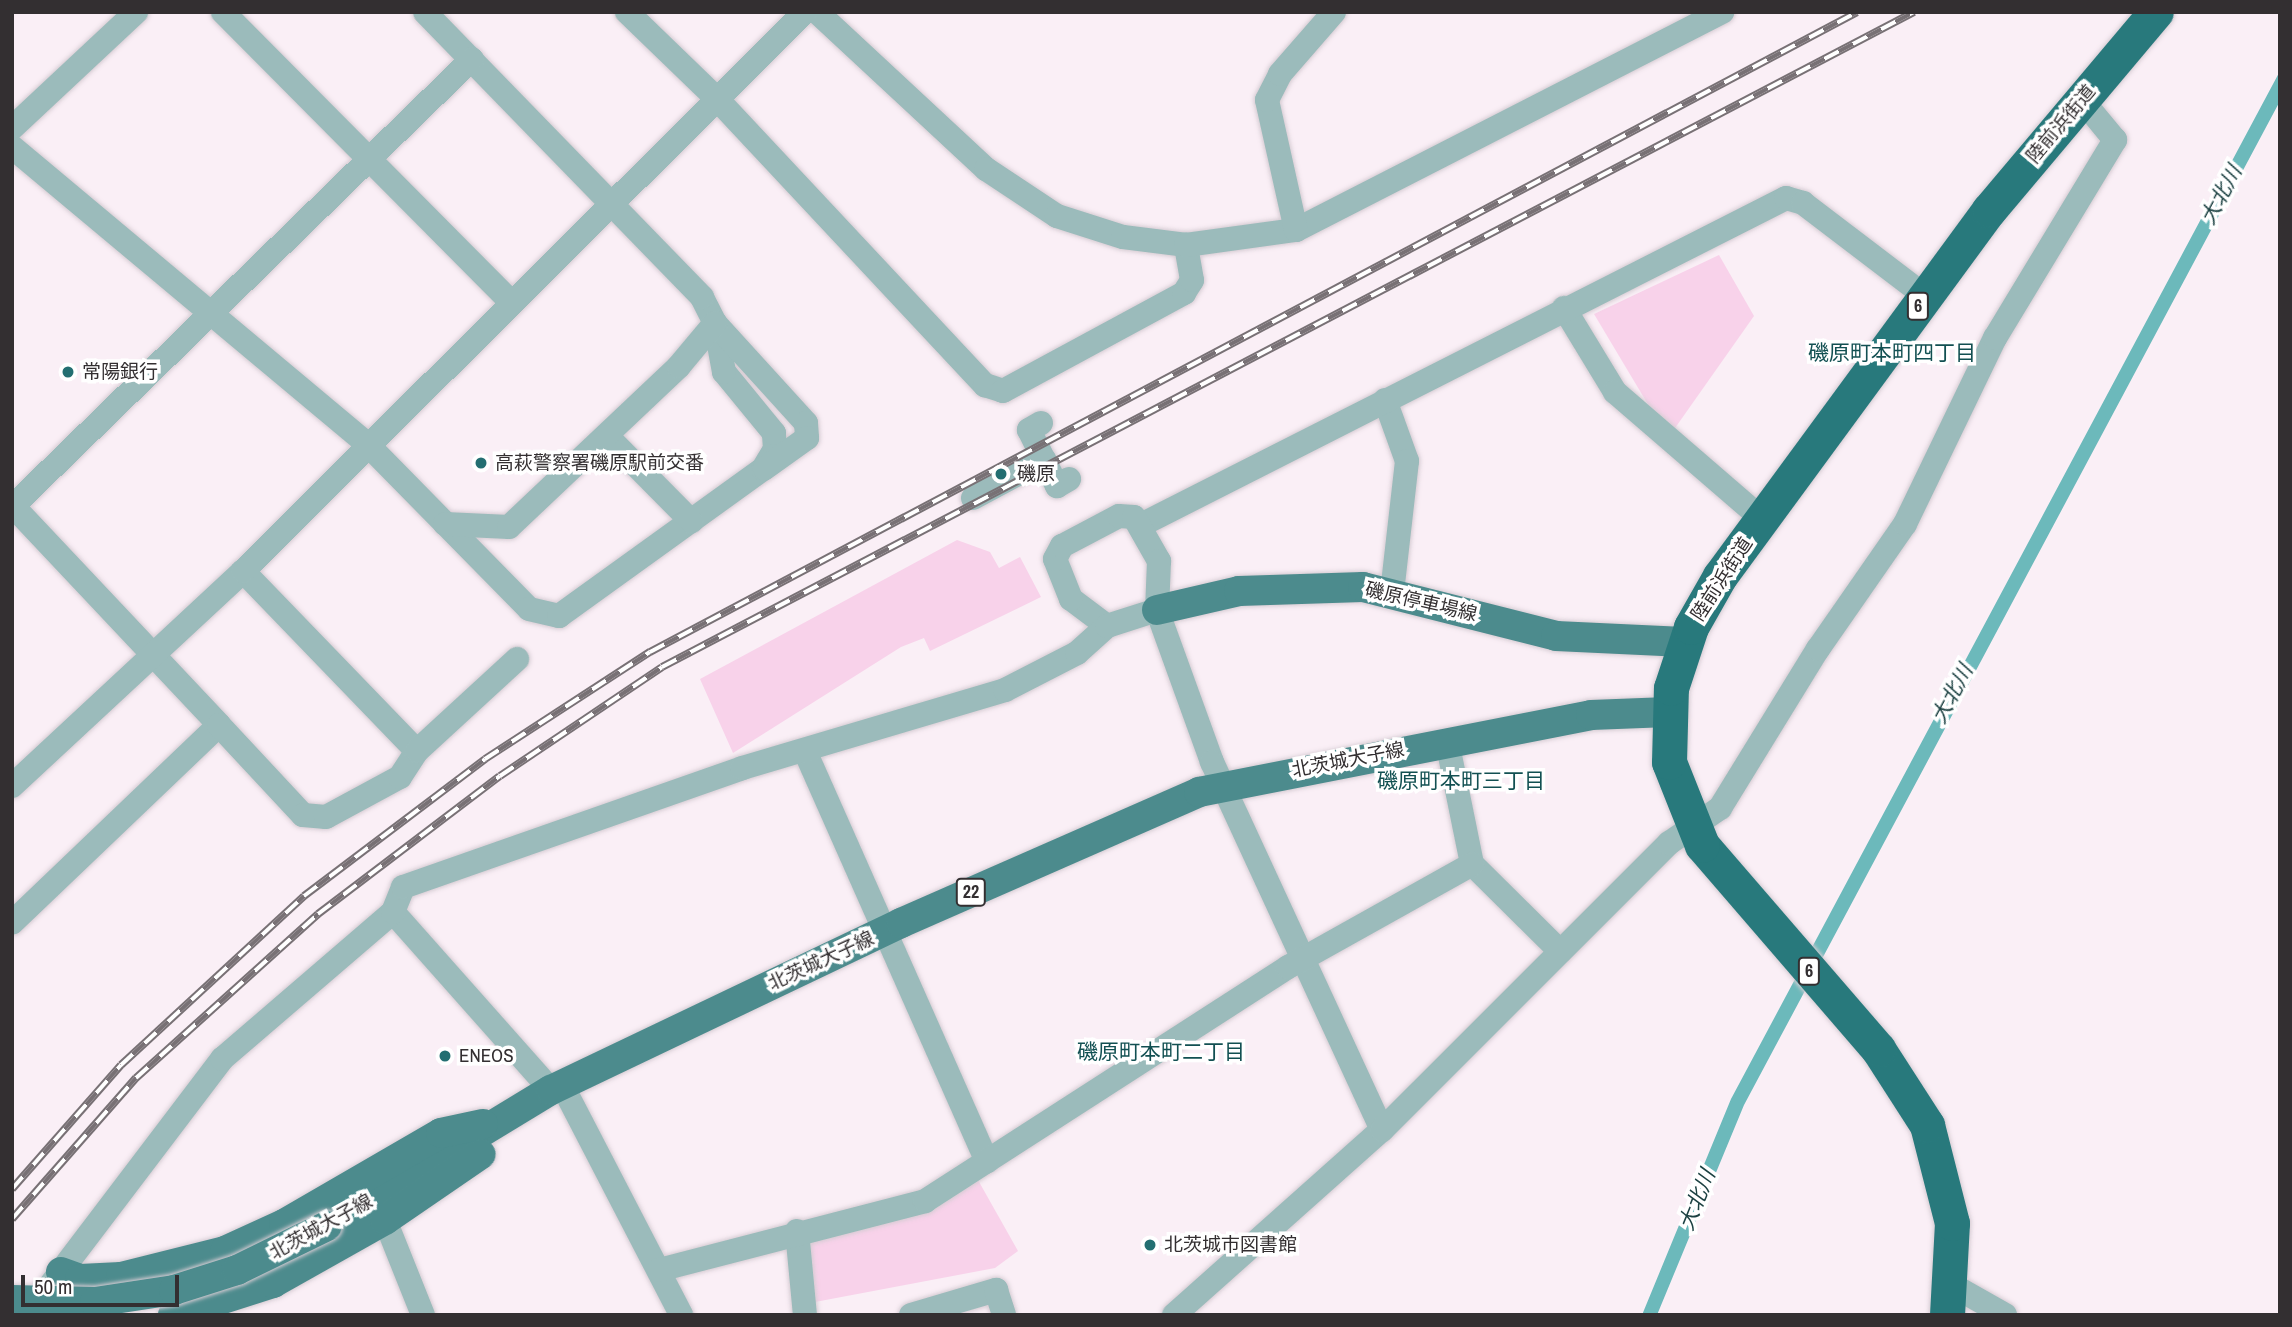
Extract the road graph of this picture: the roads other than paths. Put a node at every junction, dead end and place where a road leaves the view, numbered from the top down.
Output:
1 (136, 12) edge
2 (223, 12) edge
3 (425, 12) edge
4 (627, 12) edge
5 (805, 12) edge
6 (817, 12) edge
7 (1334, 12) edge
8 (1722, 12) edge
9 (2156, 12) edge
10 (472, 59) junction
11 (718, 100) junction
12 (2082, 100) junction
13 (12, 128) edge
14 (12, 148) edge
15 (370, 156) junction
16 (614, 203) junction
17 (1296, 230) junction
18 (1186, 245) junction
19 (1925, 296) junction
20 (510, 301) junction
21 (1564, 308) junction
22 (210, 311) junction
23 (715, 323) junction
24 (679, 366) junction
25 (723, 372) junction
26 (1385, 400) junction
27 (1039, 428) dead end
28 (607, 436) junction
29 (369, 446) junction
30 (1044, 460) junction
31 (763, 469) junction
32 (1064, 479) dead end
33 (973, 498) dead end
34 (13, 506) edge
35 (1762, 519) junction
36 (691, 522) junction
37 (445, 524) junction
38 (1143, 524) junction
39 (509, 527) junction
40 (488, 565) junction
41 (243, 571) junction
42 (1392, 592) junction
43 (1157, 610) junction
44 (1107, 626) junction
45 (1684, 642) junction
46 (153, 656) junction
47 (517, 659) dead end
48 (1668, 712) junction
49 (219, 725) junction
50 (1447, 741) junction
51 (417, 751) junction
52 (805, 751) junction
53 (1221, 785) junction
54 (12, 786) edge
55 (1690, 824) junction
56 (1472, 864) junction
57 (393, 912) junction
58 (12, 923) edge
59 (882, 932) junction
60 (1560, 951) junction
61 (1304, 957) junction
62 (557, 1088) junction
63 (500, 1121) junction
64 (1382, 1130) junction
65 (988, 1162) junction
66 (385, 1220) junction
67 (797, 1231) junction
68 (659, 1270) junction
69 (61, 1272) junction
70 (12, 1300) edge
71 (1950, 1300) edge
72 (28, 1315) edge
73 (173, 1315) edge
74 (423, 1315) edge
75 (681, 1315) edge
76 (805, 1315) edge
77 (911, 1315) edge
78 (1004, 1315) edge
79 (1174, 1315) edge
80 (2006, 1315) edge

1 - 13 street
2 - 15 street
3 - 10 street
4 - 11 street
5 - 11 street
6 - 18 street
7 - 17 street
8 - 17 street
9 - 12 highway, 陸前浜街道 / 6
10 - 15 street
10 - 16 street
11 - 16 street
11 - 18 street
12 - 19 highway, 陸前浜街道 / 6
12 - 55 street
14 - 22 street
15 - 20 street
15 - 22 street
16 - 20 street
16 - 23 street
17 - 18 street
19 - 21 street
19 - 35 highway, 陸前浜街道 / 6
20 - 29 street
21 - 26 street
21 - 35 street
22 - 29 street
22 - 34 street
23 - 24 street
23 - 25 street
23 - 31 street
24 - 25 street
24 - 28 street
25 - 31 street
26 - 38 street
26 - 42 street
27 - 30 street
28 - 36 street
28 - 39 street
29 - 37 street
29 - 41 street
30 - 32 street
30 - 33 street
31 - 36 street
34 - 46 street
35 - 45 highway, 陸前浜街道 / 6
36 - 40 street
37 - 39 street
37 - 40 street
38 - 43 street
38 - 44 street
39 - 40 street
41 - 46 street
41 - 51 street
42 - 43 main road, 磯原停車場線
42 - 45 main road, 磯原停車場線
43 - 44 street
43 - 53 street
44 - 52 street
45 - 48 highway, 陸前浜街道 / 6
46 - 49 street
46 - 54 street
47 - 51 street
48 - 50 main road, 北茨城大子線 / 22
48 - 55 highway, 陸前浜街道 / 6
49 - 51 street
49 - 58 street
50 - 53 main road, 北茨城大子線 / 22
50 - 56 street
52 - 57 street
52 - 59 street
53 - 59 main road, 北茨城大子線 / 22
53 - 61 street
55 - 60 street
55 - 71 highway, 陸前浜街道 / 6
56 - 60 street
56 - 61 street
57 - 62 street
57 - 69 street
59 - 62 main road, 北茨城大子線 / 22
59 - 65 street
60 - 64 street
61 - 64 street
61 - 65 street
62 - 63 main road, 北茨城大子線 / 22
62 - 68 street
63 - 66 main road
63 - 69 main road
63 - 70 main road, 北茨城大子線 / 22, bridge
64 - 79 street
65 - 67 street
66 - 73 main road
66 - 74 street
67 - 68 street
67 - 76 street
68 - 75 street
69 - 72 street
71 - 80 street
77 - 78 street

